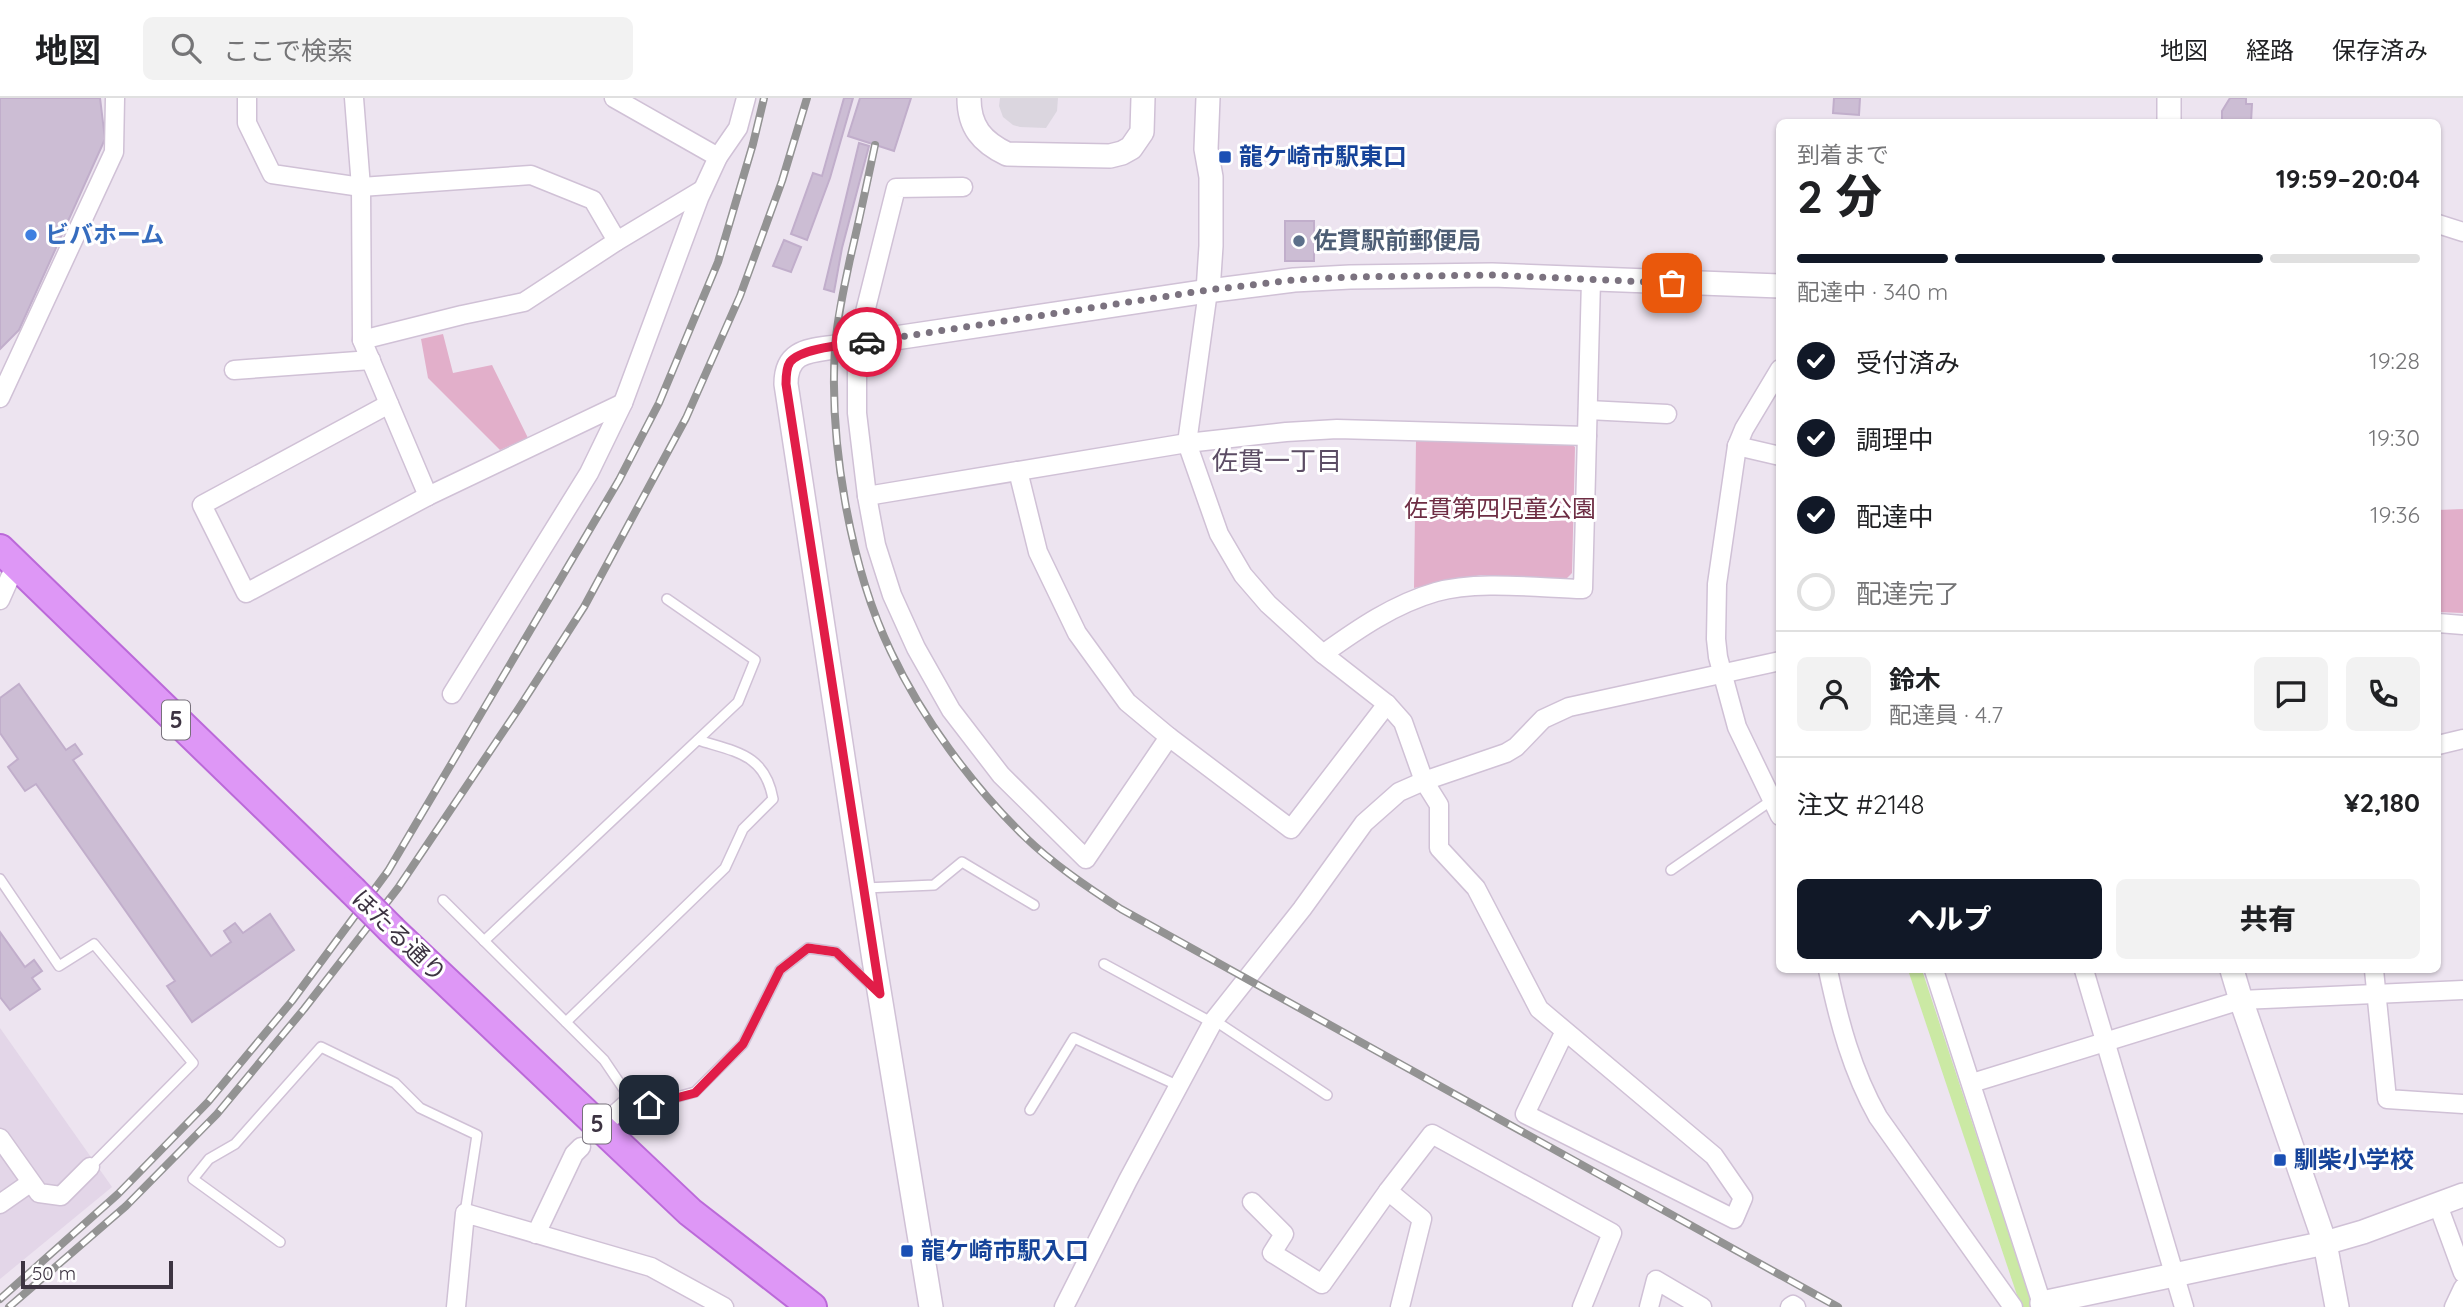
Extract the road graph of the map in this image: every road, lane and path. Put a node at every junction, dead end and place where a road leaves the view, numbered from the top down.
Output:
1 (115, 98) edge
2 (247, 98) edge
3 (354, 98) edge
4 (614, 98) edge
5 (746, 98) edge
6 (969, 98) edge
7 (1143, 98) edge
8 (1208, 98) edge
9 (2169, 98) edge
10 (2169, 119) edge
11 (718, 157) junction
12 (361, 187) junction
13 (963, 187) dead end
14 (702, 190) junction
15 (2441, 225) edge
16 (2463, 232) edge
17 (617, 241) junction
18 (1591, 280) junction
19 (1776, 286) edge
20 (1208, 290) junction
21 (362, 340) junction
22 (857, 344) junction
23 (371, 360) junction
24 (234, 370) dead end
25 (1776, 375) edge
26 (0, 398) edge
27 (623, 403) junction
28 (389, 404) junction
29 (1587, 410) junction
30 (1667, 414) dead end
31 (1587, 436) junction
32 (1187, 443) junction
33 (1737, 446) junction
34 (1776, 455) edge
35 (1018, 471) junction
36 (428, 496) junction
37 (867, 496) junction
38 (8, 557) edge
39 (667, 599) dead end
40 (0, 600) edge
41 (2441, 624) edge
42 (2463, 625) edge
43 (1323, 654) junction
44 (1776, 662) edge
45 (1722, 675) junction
46 (452, 694) dead end
47 (1387, 704) junction
48 (1169, 737) junction
49 (2463, 739) edge
50 (698, 740) junction
51 (2441, 744) edge
52 (1424, 780) junction
53 (1776, 808) edge
54 (1671, 870) dead end
55 (0, 879) edge
56 (863, 888) junction
57 (443, 900) dead end
58 (1034, 905) dead end
59 (484, 941) junction
60 (1104, 964) dead end
61 (1829, 973) edge
62 (1935, 973) edge
63 (2085, 973) edge
64 (2233, 973) edge
65 (2375, 973) edge
66 (2463, 990) edge
67 (2378, 993) junction
68 (880, 994) junction
69 (2241, 1000) junction
70 (566, 1022) junction
71 (1214, 1022) junction
72 (1565, 1031) junction
73 (2104, 1041) junction
74 (1972, 1083) junction
75 (1179, 1086) junction
76 (1327, 1095) dead end
77 (631, 1100) junction
78 (2463, 1104) edge
79 (1030, 1110) dead end
80 (612, 1117) dead end
81 (0, 1138) edge
82 (581, 1147) dead end
83 (90, 1167) joint
84 (30, 1183) junction
85 (1388, 1191) junction
86 (2463, 1195) edge
87 (1252, 1202) dead end
88 (0, 1204) edge
89 (2438, 1205) junction
90 (465, 1213) junction
91 (536, 1234) junction
92 (280, 1242) dead end
93 (2325, 1243) junction
94 (2463, 1273) edge
95 (2173, 1275) junction
96 (2463, 1288) edge
97 (2041, 1305) edge
98 (456, 1307) edge
99 (723, 1307) edge
100 (811, 1307) edge
101 (931, 1307) edge
102 (1064, 1307) edge
103 (1400, 1307) edge
104 (1582, 1307) edge
105 (1649, 1307) edge
106 (1702, 1307) edge
107 (1790, 1307) edge
108 (1796, 1307) edge
109 (2011, 1307) edge
110 (2184, 1307) edge
111 (2337, 1307) edge
112 (2454, 1307) edge

1 - 26 street
2 - 12 street
3 - 12 street
4 - 11 street
5 - 11 street
6 - 7 street
8 - 20 street
9 - 10 street
11 - 14 street
12 - 17 street
12 - 21 street
13 - 22 street
14 - 17 street
14 - 27 street
15 - 16 street
17 - 21 street
18 - 19 street
18 - 20 street
18 - 29 street
20 - 22 street
20 - 32 street
21 - 23 street
22 - 37 street
22 - 56 street
23 - 24 street
23 - 28 street
25 - 33 street
27 - 36 street
27 - 46 street
28 - 36 street
28 - 36 street
29 - 30 street
29 - 31 street
31 - 32 street
31 - 43 street
32 - 35 street
32 - 43 street
33 - 34 street
33 - 45 street
35 - 37 street
35 - 48 street
37 - 48 street
38 - 40 street
38 - 100 main road, ほたる通り / 5, bridge
39 - 50 lane
41 - 42 street
43 - 47 street
44 - 45 street
45 - 52 street
45 - 53 street
47 - 48 street
47 - 52 street
49 - 51 street
50 - 59 lane
50 - 70 lane
52 - 71 street
52 - 72 street
53 - 54 lane
55 - 83 lane
56 - 58 lane
56 - 68 street
57 - 59 lane
59 - 70 lane
60 - 71 lane
61 - 109 street
62 - 74 street
63 - 73 street
64 - 69 street
65 - 67 street
66 - 67 street
67 - 69 street
67 - 78 street
68 - 77 lane
68 - 101 street
69 - 73 street
69 - 93 street
70 - 77 lane
71 - 75 street
71 - 76 lane
72 - 72 street
73 - 74 street
73 - 95 street
74 - 97 street
75 - 79 lane
75 - 102 street
77 - 80 street
81 - 84 street
82 - 91 street
83 - 84 street
84 - 88 street
85 - 87 street
85 - 103 street
85 - 104 street
86 - 89 street
89 - 93 street
89 - 94 street
90 - 91 street
90 - 92 lane
90 - 98 street
91 - 99 street
93 - 95 street
93 - 111 street
95 - 97 street
95 - 110 street
96 - 112 street
97 - 109 street
105 - 106 street
107 - 108 street

